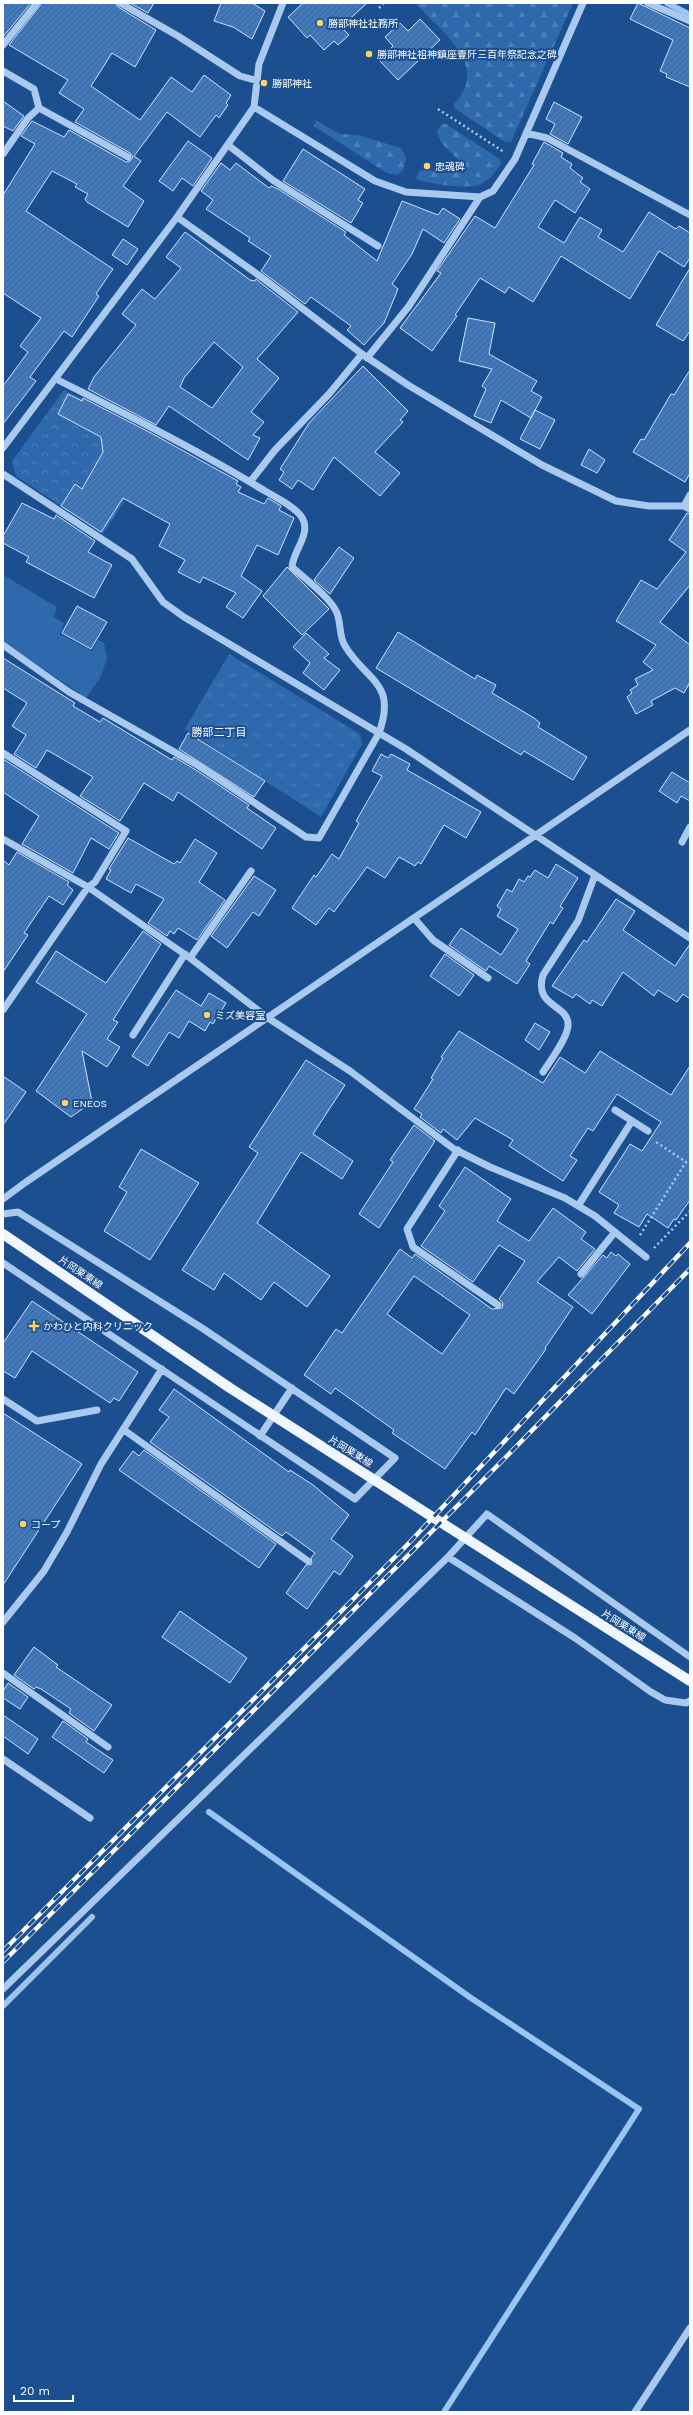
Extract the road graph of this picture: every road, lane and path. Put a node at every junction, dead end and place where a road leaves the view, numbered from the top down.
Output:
1 (37, 3) edge
2 (120, 3) edge
3 (284, 3) edge
4 (384, 3) edge
5 (582, 3) edge
6 (648, 3) edge
7 (379, 8) dead end
8 (690, 22) edge
9 (3, 45) edge
10 (3, 71) edge
11 (258, 81) junction
12 (254, 107) junction
13 (38, 108) junction
14 (438, 109) dead end
15 (526, 133) junction
16 (228, 145) junction
17 (3, 154) edge
18 (128, 157) dead end
19 (515, 158) junction
20 (480, 197) junction
21 (690, 215) edge
22 (177, 217) junction
23 (378, 246) dead end
24 (365, 356) junction
25 (56, 379) junction
26 (3, 448) edge
27 (3, 474) edge
28 (250, 482) junction
29 (690, 495) edge
30 (687, 508) edge
31 (3, 645) edge
32 (690, 730) edge
33 (379, 733) junction
34 (3, 754) edge
35 (690, 827) edge
36 (535, 835) junction
37 (3, 839) edge
38 (682, 842) dead end
39 (251, 871) dead end
40 (595, 875) junction
41 (88, 887) junction
42 (414, 918) junction
43 (690, 938) edge
44 (188, 956) junction
45 (488, 978) dead end
46 (3, 1010) edge
47 (268, 1018) junction
48 (133, 1035) dead end
49 (543, 1072) dead end
50 (615, 1110) dead end
51 (632, 1121) junction
52 (648, 1132) joint
53 (458, 1150) junction
54 (3, 1199) edge
55 (578, 1206) junction
56 (690, 1211) edge
57 (3, 1214) edge
58 (615, 1232) junction
59 (3, 1234) edge
60 (633, 1246) junction
61 (646, 1257) joint
62 (3, 1263) edge
63 (581, 1274) dead end
64 (498, 1305) dead end
65 (162, 1369) junction
66 (292, 1388) junction
67 (3, 1399) edge
68 (97, 1410) dead end
69 (124, 1430) junction
70 (260, 1436) junction
71 (448, 1557) junction
72 (308, 1560) dead end
73 (3, 1622) edge
74 (690, 1657) edge
75 (3, 1673) edge
76 (690, 1681) edge
77 (690, 1701) edge
78 (108, 1747) dead end
79 (3, 1759) edge
80 (90, 1818) dead end
81 (3, 1989) edge
82 (690, 2328) edge
83 (635, 2412) edge

1 - 9 street
2 - 11 street
3 - 11 street
4 - 7 path
5 - 15 street
6 - 8 street
10 - 13 street
11 - 12 street
12 - 16 street
12 - 20 street
13 - 17 street
13 - 18 street
14 - 19 path
15 - 19 street
15 - 21 street
16 - 22 street
16 - 23 street
19 - 20 street
20 - 24 street
22 - 24 street
22 - 25 street
24 - 28 street
24 - 30 street
25 - 26 street
25 - 28 street
27 - 33 street
28 - 33 street
29 - 30 street
31 - 33 street
32 - 36 street
33 - 36 street
34 - 41 street
35 - 38 street
36 - 40 street
36 - 42 street
37 - 41 street
39 - 44 street
40 - 43 street
40 - 49 street
41 - 44 street
41 - 46 street
42 - 45 street
42 - 47 street
44 - 47 street
44 - 48 street
47 - 53 street
47 - 54 street
50 - 51 street
51 - 52 street
51 - 55 street
52 - 60 path
53 - 55 street
53 - 64 street
55 - 58 street
56 - 61 path
57 - 66 street
58 - 60 street
58 - 63 street
59 - 76 main road, 片岡栗東線
60 - 61 street
62 - 65 street
65 - 69 street
65 - 70 street
66 - 70 street
66 - 70 street
67 - 68 street
69 - 72 street
69 - 73 street
71 - 74 street
71 - 77 street
71 - 81 street
75 - 78 street
79 - 80 street
82 - 83 street

